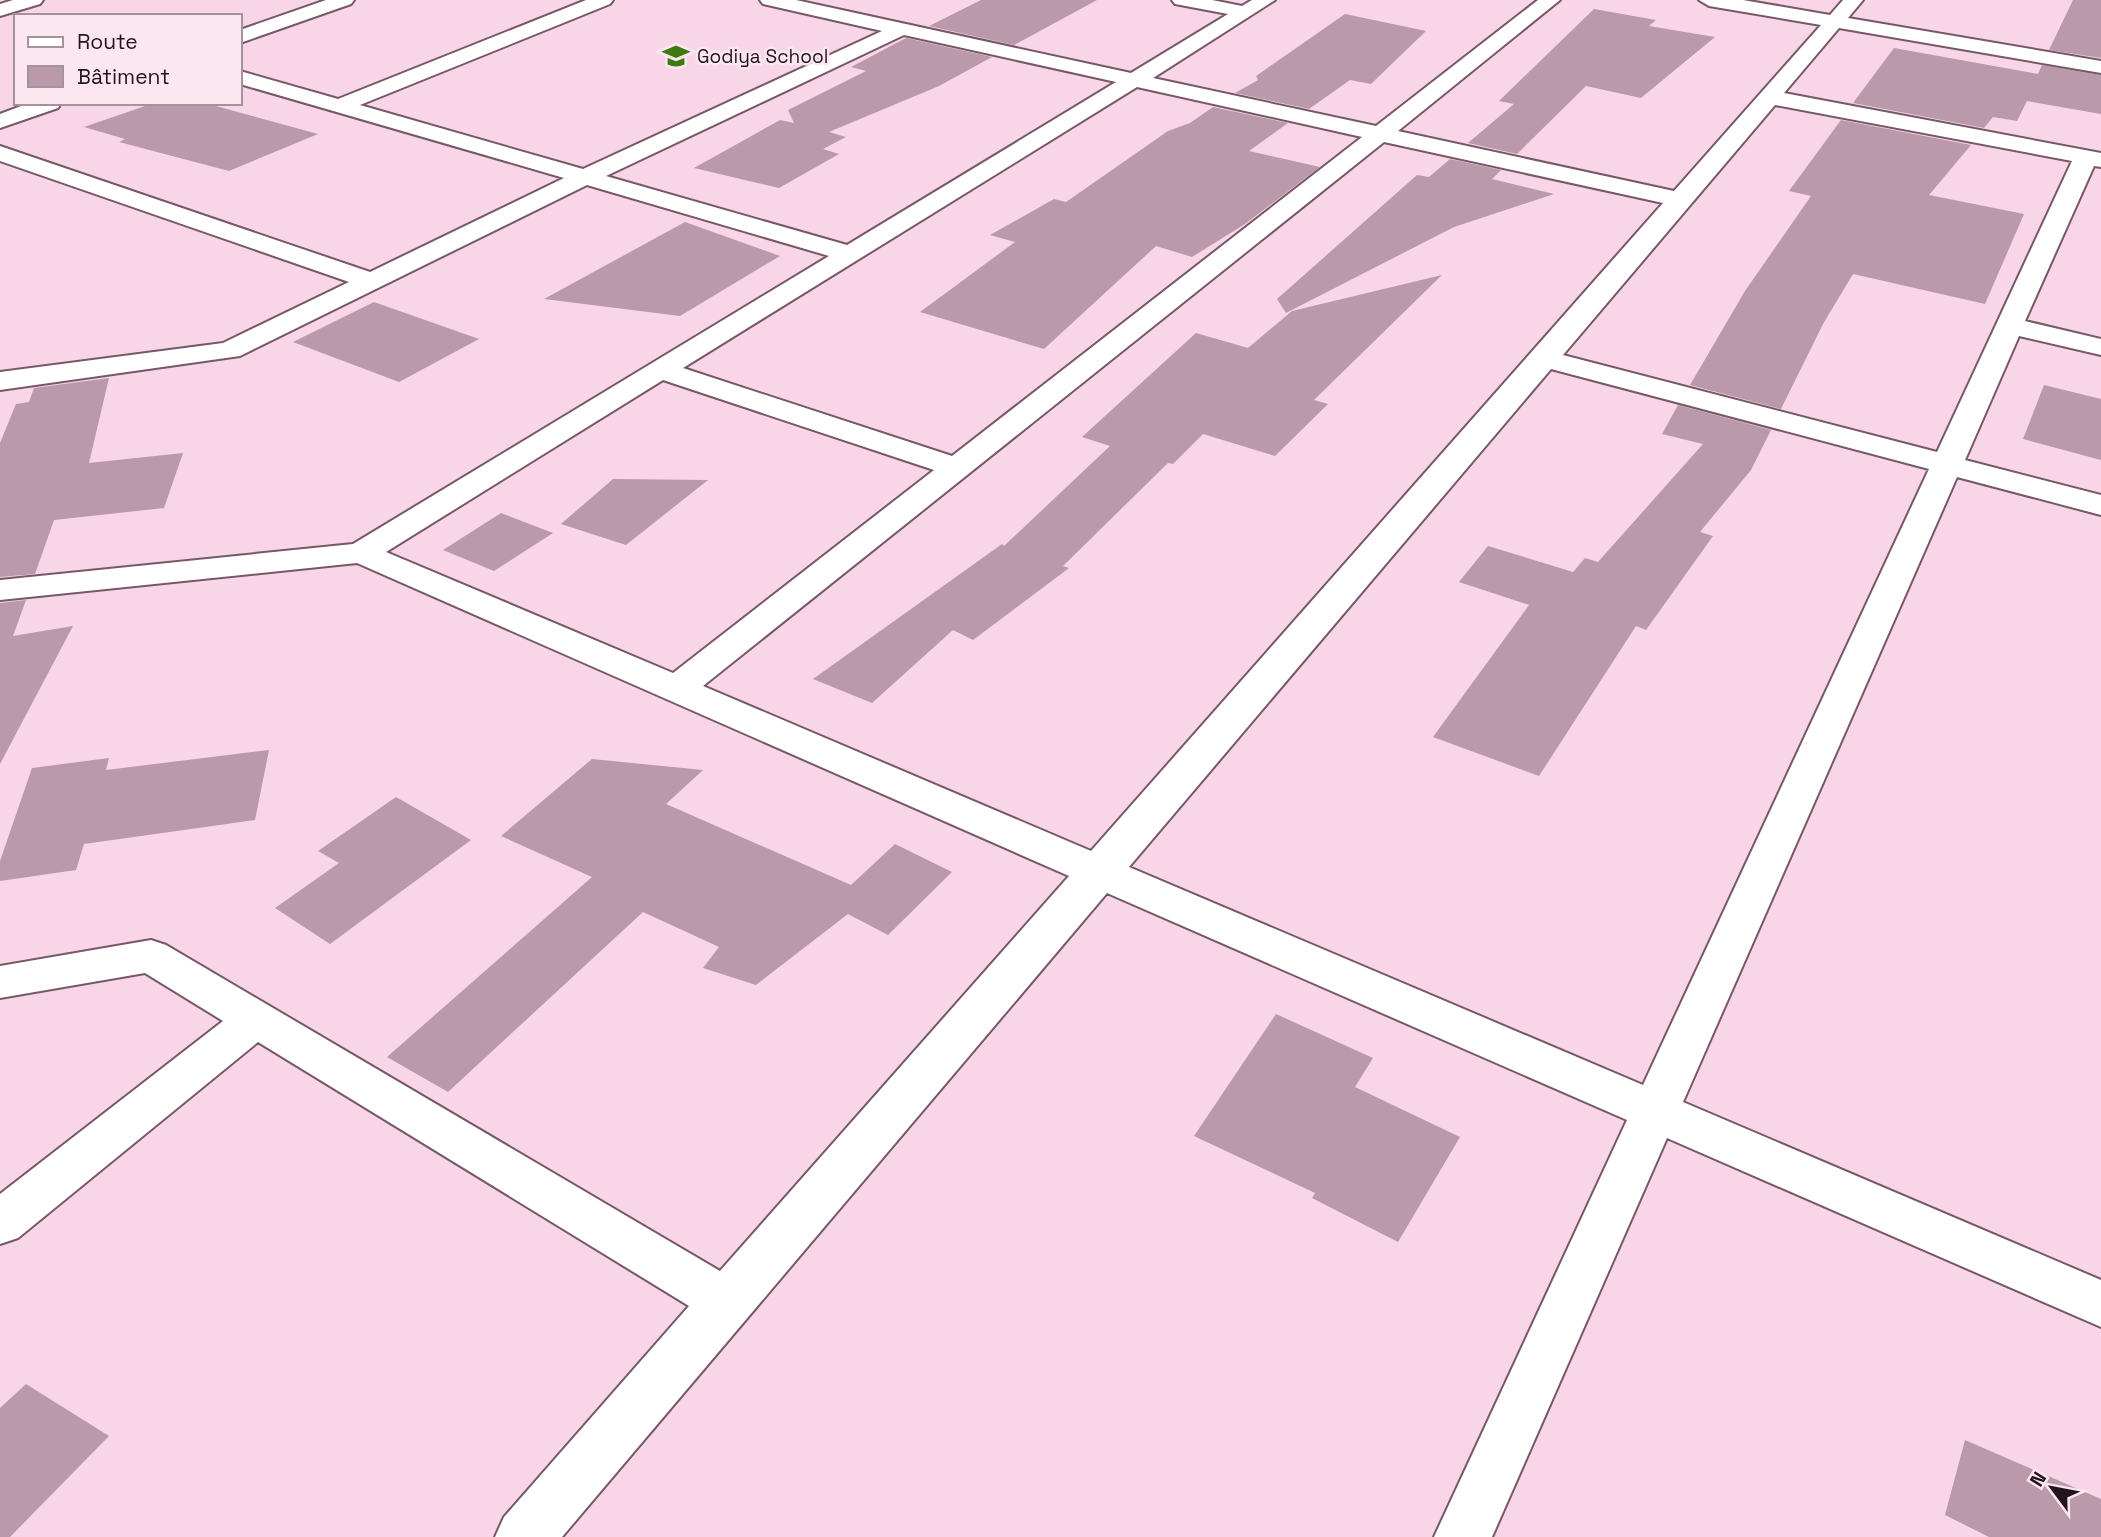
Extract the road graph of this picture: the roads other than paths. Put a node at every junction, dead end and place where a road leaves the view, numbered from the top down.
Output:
1 (33, 0) edge
2 (344, 0) edge
3 (603, 0) edge
4 (770, 0) edge
5 (1182, 0) edge
6 (1550, 0) edge
7 (1709, 0) edge
8 (1255, 6) edge
9 (0, 10) edge
10 (1843, 11) edge
11 (902, 29) junction
12 (242, 36) edge
13 (2101, 68) edge
14 (242, 78) edge
15 (1134, 80) junction
16 (1769, 97) junction
17 (44, 105) edge
18 (338, 106) junction
19 (0, 121) edge
20 (1381, 134) junction
21 (0, 153) edge
22 (2094, 159) edge
23 (585, 177) junction
24 (1680, 200) junction
25 (850, 254) junction
26 (372, 281) junction
27 (2010, 326) junction
28 (2101, 347) edge
29 (1543, 358) junction
30 (660, 370) junction
31 (0, 381) edge
32 (1948, 464) junction
33 (958, 467) junction
34 (2101, 505) edge
35 (361, 553) junction
36 (0, 590) edge
37 (676, 689) junction
38 (1099, 871) junction
39 (0, 982) edge
40 (256, 1019) junction
41 (1656, 1112) junction
42 (0, 1223) edge
43 (727, 1302) junction
44 (2101, 1304) edge
45 (524, 1537) edge
46 (1463, 1537) edge

1 - 9 street
2 - 12 street
3 - 18 street
4 - 11 street
5 - 8 street
6 - 20 street
7 - 10 street
8 - 15 street
10 - 13 street
10 - 16 street
11 - 15 street
11 - 23 street
14 - 18 street
15 - 20 street
15 - 25 street
16 - 22 street
16 - 24 street
17 - 19 street
18 - 23 street
20 - 24 street
20 - 33 street
21 - 26 street
22 - 27 street
23 - 25 street
23 - 26 street
24 - 29 street
25 - 30 street
26 - 31 street
27 - 28 street
27 - 32 street
29 - 32 street
29 - 38 street
30 - 33 street
30 - 35 street
32 - 34 street
32 - 41 street
33 - 37 street
35 - 36 street
35 - 37 street
37 - 38 street
38 - 41 street
38 - 43 street
39 - 40 street
40 - 42 street
40 - 43 street
41 - 44 street
41 - 46 street
43 - 45 street

